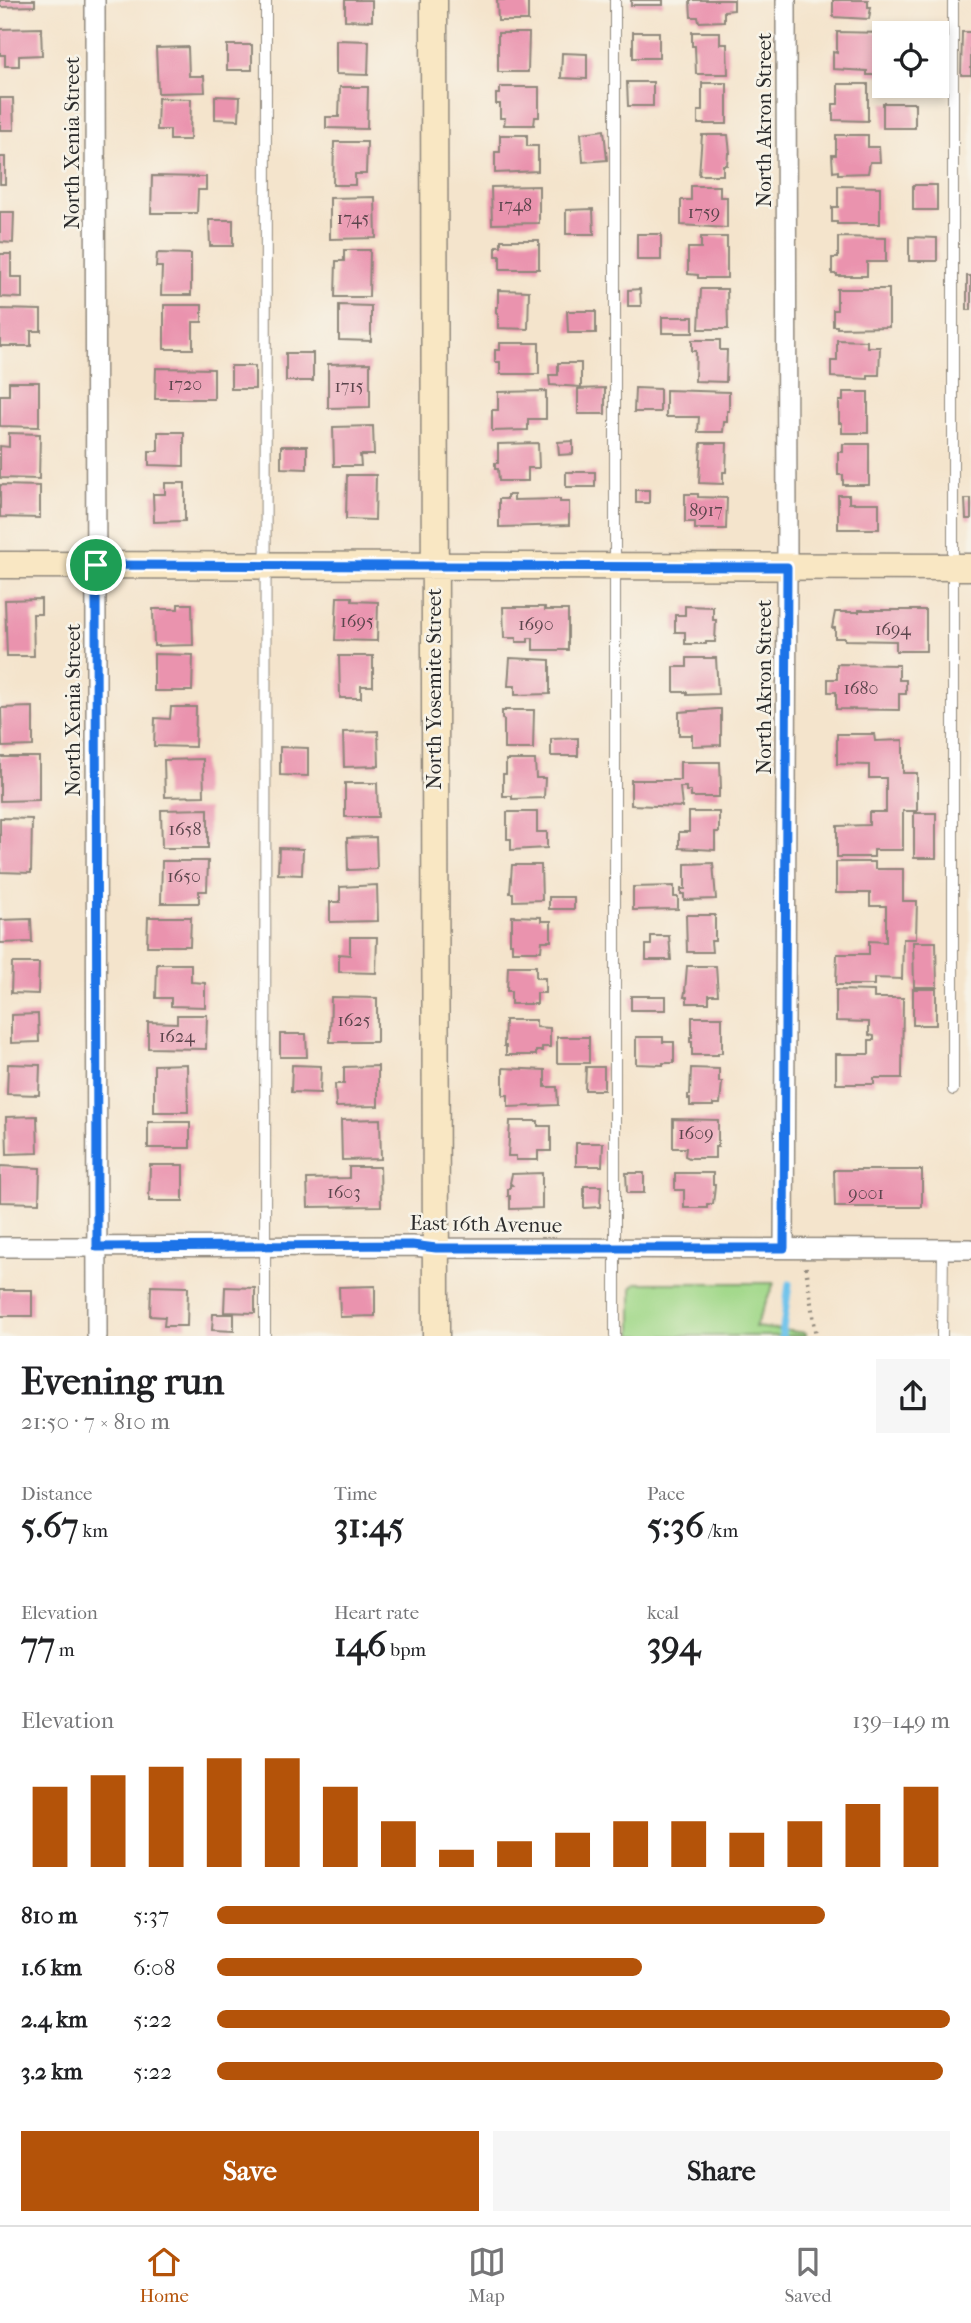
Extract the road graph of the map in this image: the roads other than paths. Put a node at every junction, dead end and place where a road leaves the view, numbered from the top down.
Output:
1 (95, 0) edge
2 (266, 0) edge
3 (434, 0) edge
4 (615, 0) edge
5 (786, 0) edge
6 (953, 0) edge
7 (0, 565) edge
8 (96, 565) junction
9 (265, 566) junction
10 (433, 567) junction
11 (615, 567) junction
12 (787, 567) junction
13 (962, 567) edge
14 (953, 1090) dead end
15 (265, 1246) junction
16 (0, 1247) edge
17 (97, 1247) junction
18 (436, 1248) junction
19 (615, 1248) junction
20 (784, 1248) junction
21 (943, 1248) junction
22 (971, 1249) edge
23 (97, 1336) edge
24 (265, 1336) edge
25 (436, 1336) edge
26 (615, 1336) edge
27 (942, 1336) edge

1 - 8 street, North Xenia Street
2 - 9 lane
3 - 10 main road, North Yosemite Street
4 - 11 lane
5 - 12 street, North Akron Street
6 - 13 lane
7 - 8 main road
8 - 9 main road
8 - 17 street, North Xenia Street
9 - 10 main road
9 - 15 lane
10 - 11 main road
10 - 18 main road, North Yosemite Street
11 - 12 main road
11 - 19 lane
12 - 13 main road
12 - 20 street, North Akron Street
13 - 14 lane
15 - 17 street, East 16th Avenue
15 - 18 street, East 16th Avenue
15 - 24 lane
16 - 17 street, East 16th Avenue
17 - 23 street, North Xenia Street
18 - 19 street, East 16th Avenue
18 - 25 main road, North Yosemite Street
19 - 20 street, East 16th Avenue
19 - 26 lane
20 - 21 street, East 16th Avenue
21 - 22 street, East 16th Avenue
21 - 27 lane

